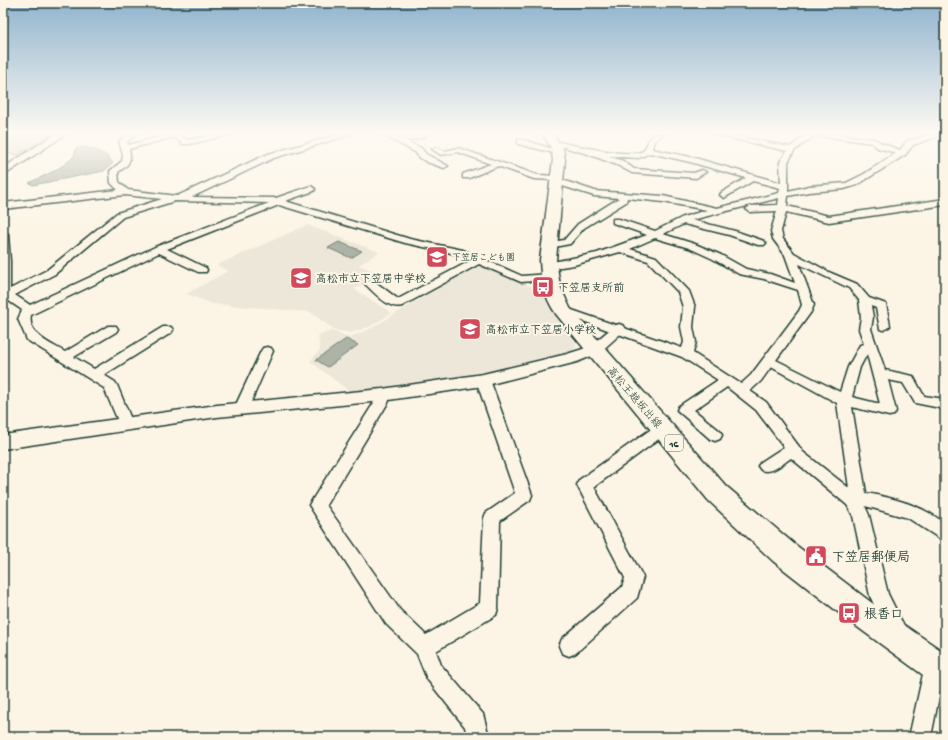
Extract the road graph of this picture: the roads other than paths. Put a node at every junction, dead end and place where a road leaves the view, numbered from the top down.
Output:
1 (118, 169) edge
2 (241, 169) edge
3 (485, 169) edge
4 (510, 169) edge
5 (558, 169) edge
6 (628, 169) edge
7 (720, 169) edge
8 (784, 169) edge
9 (877, 169) edge
10 (702, 172) dead end
11 (466, 176) dead end
12 (752, 178) junction
13 (556, 180) junction
14 (311, 189) dead end
15 (783, 191) junction
16 (125, 192) junction
17 (623, 195) junction
18 (724, 195) dead end
19 (176, 199) junction
20 (277, 202) junction
21 (945, 202) edge
22 (3, 206) edge
23 (726, 208) junction
24 (782, 208) junction
25 (682, 220) junction
26 (616, 221) dead end
27 (3, 234) edge
28 (655, 234) junction
29 (761, 243) dead end
30 (549, 245) junction
31 (159, 249) junction
32 (620, 249) junction
33 (790, 255) junction
34 (480, 260) junction
35 (202, 270) dead end
36 (548, 272) junction
37 (370, 283) dead end
38 (802, 287) junction
39 (7, 294) junction
40 (865, 300) junction
41 (29, 310) junction
42 (562, 310) junction
43 (884, 326) dead end
44 (112, 329) dead end
45 (619, 329) junction
46 (167, 330) dead end
47 (871, 347) junction
48 (594, 350) junction
49 (267, 351) dead end
50 (686, 354) junction
51 (65, 358) junction
52 (769, 361) junction
53 (880, 374) junction
54 (95, 375) junction
55 (483, 380) junction
56 (727, 380) junction
57 (742, 391) junction
58 (382, 395) junction
59 (844, 400) junction
60 (945, 404) edge
61 (241, 409) junction
62 (126, 424) junction
63 (662, 429) junction
64 (715, 435) dead end
65 (3, 442) edge
66 (793, 449) junction
67 (766, 466) dead end
68 (854, 497) junction
69 (945, 534) edge
70 (902, 642) junction
71 (569, 646) dead end
72 (424, 647) junction
73 (940, 669) edge
74 (478, 737) edge
75 (920, 737) edge

1 - 16 street
2 - 19 street
3 - 11 street
4 - 13 street
5 - 13 main road, 高松王越坂出線 / 16
6 - 10 street
7 - 12 street
8 - 15 street
9 - 15 street
12 - 15 street
12 - 18 street
13 - 17 street
13 - 30 main road, 高松王越坂出線 / 16
14 - 20 street
15 - 23 street
15 - 24 street
16 - 19 street
16 - 22 street
17 - 23 street
17 - 30 street
19 - 20 street
19 - 39 street
20 - 31 street
20 - 34 street
21 - 24 street
23 - 24 street
23 - 25 street
24 - 33 street
25 - 28 street
25 - 29 street
26 - 28 street
27 - 39 street
28 - 32 street
28 - 38 street
30 - 36 main road, 高松王越坂出線 / 16
31 - 35 street
31 - 41 street
32 - 36 street
32 - 50 street
33 - 38 street
33 - 40 street
34 - 36 street
34 - 37 street
36 - 42 main road, 高松王越坂出線 / 16
38 - 52 street
39 - 41 street
40 - 43 street
40 - 47 street
41 - 51 street
42 - 45 street
42 - 48 main road, 高松王越坂出線 / 16
44 - 51 street
45 - 48 street
45 - 50 street
46 - 54 street
47 - 53 street
47 - 59 street
48 - 55 street
48 - 63 main road, 高松王越坂出線 / 16
49 - 61 street
50 - 56 street
51 - 54 street
52 - 57 street
52 - 59 street
53 - 59 street
53 - 60 street
54 - 62 street
55 - 58 street
55 - 72 street
56 - 57 street
56 - 64 street
57 - 66 street
58 - 61 street
58 - 72 street
59 - 68 street
61 - 62 street
62 - 65 street
63 - 70 main road, 高松王越坂出線 / 16
63 - 71 street
66 - 67 street
66 - 68 street
68 - 69 street
68 - 70 street
70 - 73 main road, 高松王越坂出線 / 16
72 - 74 street
73 - 75 street

